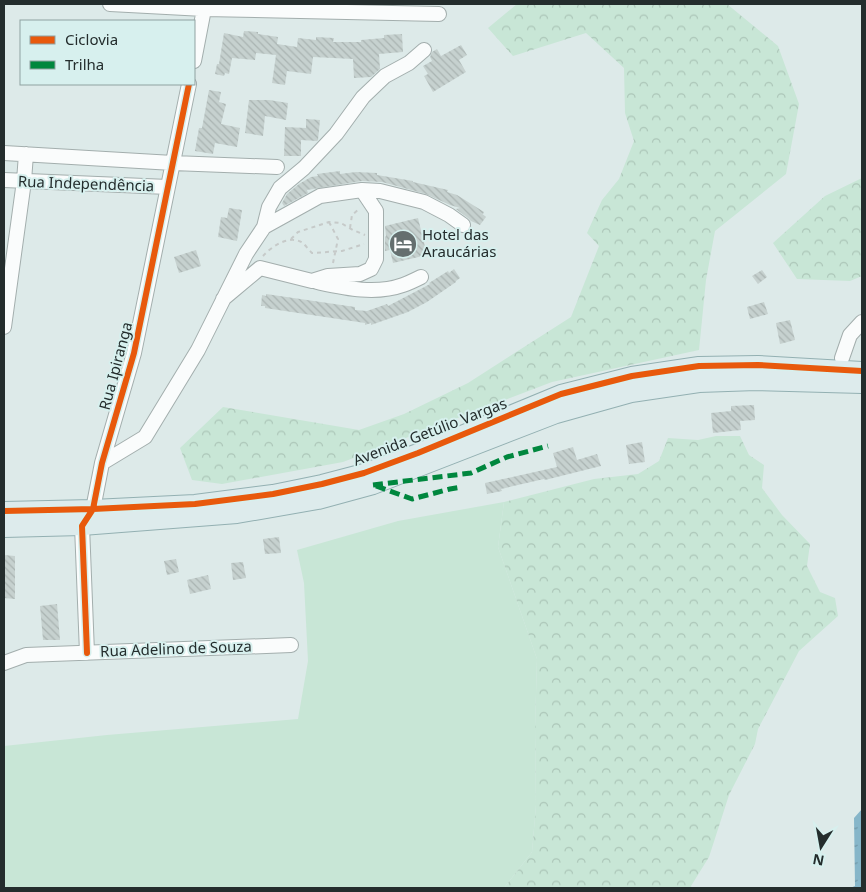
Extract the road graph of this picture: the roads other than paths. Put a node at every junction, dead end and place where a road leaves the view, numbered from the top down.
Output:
1 (110, 4) edge
2 (205, 6) edge
3 (439, 14) dead end
4 (424, 50) dead end
5 (195, 56) edge
6 (189, 85) edge
7 (4, 153) edge
8 (26, 154) junction
9 (173, 163) junction
10 (277, 167) dead end
11 (4, 180) edge
12 (24, 181) junction
13 (168, 187) junction
14 (390, 193) junction
15 (369, 200) junction
16 (463, 225) dead end
17 (264, 227) junction
18 (253, 261) junction
19 (420, 277) dead end
20 (312, 281) junction
21 (223, 299) junction
22 (862, 322) edge
23 (4, 327) edge
24 (841, 363) junction
25 (862, 371) edge
26 (862, 384) edge
27 (102, 463) junction
28 (93, 509) junction
29 (4, 511) edge
30 (82, 526) junction
31 (4, 528) edge
32 (290, 645) dead end
33 (86, 653) junction
34 (4, 663) edge

1 - 2 street
2 - 3 street
2 - 5 street
4 - 17 street
6 - 9 street, Rua Ipiranga
7 - 8 street, Rua Independência
8 - 9 street, Rua Independência
8 - 12 street
9 - 10 street, Rua Independência
9 - 13 street, Rua Ipiranga
11 - 12 street, Rua Independência
12 - 13 street, Rua Independência
12 - 23 street
13 - 27 street, Rua Ipiranga
14 - 15 street
14 - 15 street
14 - 16 street
15 - 17 street
15 - 20 street
17 - 18 street
18 - 20 street
18 - 21 street
18 - 21 street
19 - 20 street
21 - 27 street
22 - 24 street
24 - 25 main road, Avenida Getúlio Vargas
24 - 28 main road, Avenida Getúlio Vargas
26 - 30 main road, Avenida Getúlio Vargas
27 - 28 street, Rua Ipiranga
28 - 29 main road, Avenida Getúlio Vargas
28 - 30 street, Rua Ipiranga
30 - 31 main road, Avenida Getúlio Vargas
30 - 33 street
32 - 33 street, Rua Adelino de Souza
33 - 34 street, Rua Adelino de Souza

